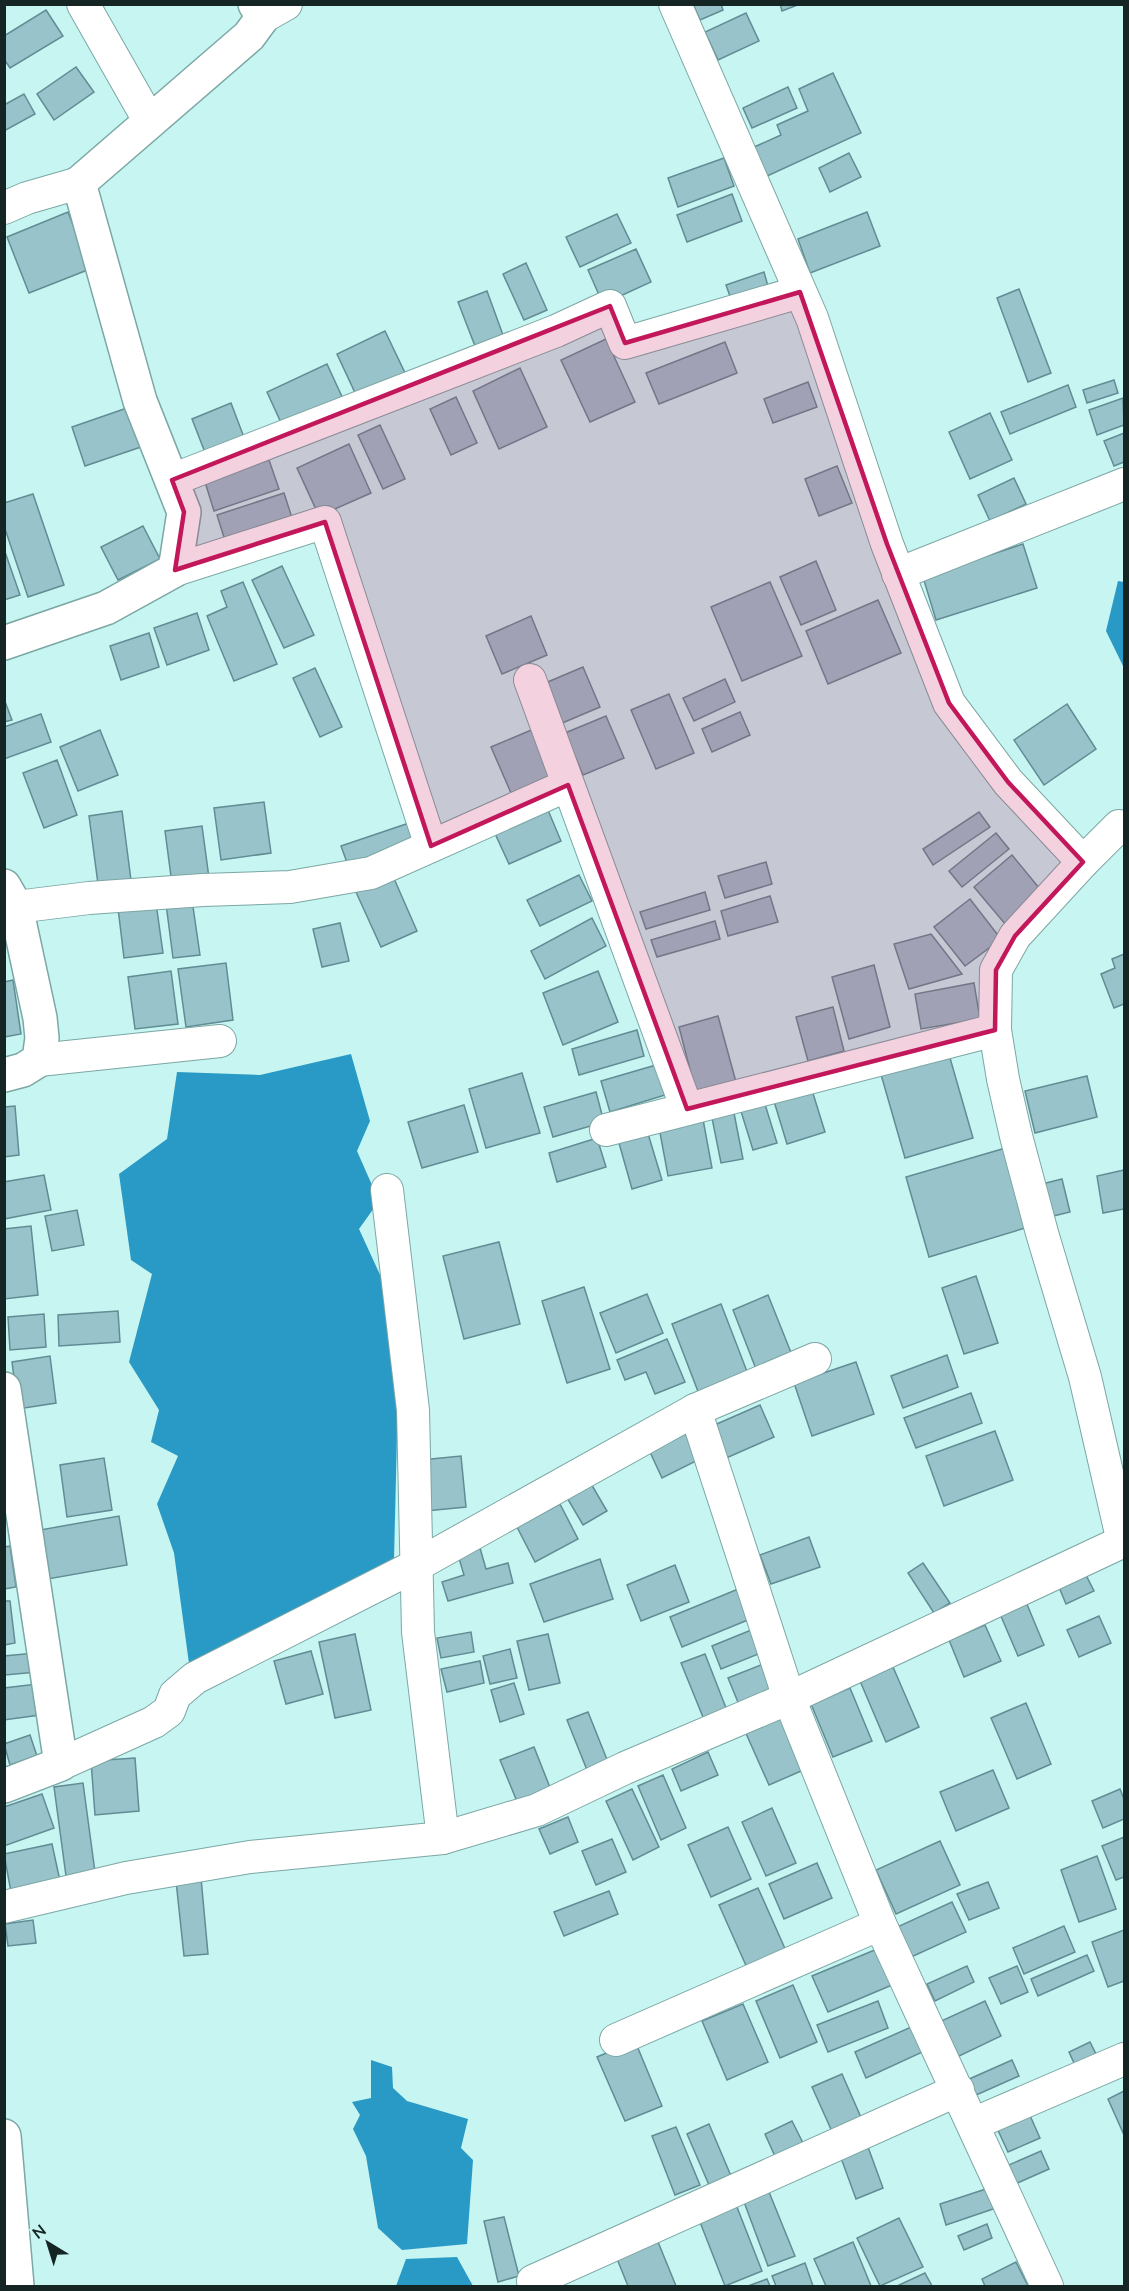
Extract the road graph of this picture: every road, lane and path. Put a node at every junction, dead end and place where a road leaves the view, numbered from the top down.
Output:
1 (82, 4) edge
2 (675, 4) edge
3 (268, 9) edge
4 (150, 122) junction
5 (79, 183) junction
6 (6, 205) edge
7 (800, 292) junction
8 (172, 480) junction
9 (1125, 483) edge
10 (175, 570) junction
11 (898, 574) junction
12 (4, 643) edge
13 (530, 681) dead end
14 (568, 785) junction
15 (1123, 829) edge
16 (431, 846) junction
17 (1083, 862) junction
18 (10, 897) edge
19 (996, 1030) junction
20 (220, 1041) dead end
21 (39, 1060) junction
22 (4, 1074) edge
23 (687, 1108) junction
24 (606, 1130) dead end
25 (387, 1190) dead end
26 (815, 1359) dead end
27 (4, 1389) edge
28 (695, 1410) junction
29 (1124, 1541) edge
30 (417, 1565) junction
31 (789, 1698) junction
32 (61, 1764) junction
33 (4, 1786) edge
34 (443, 1838) junction
35 (4, 1907) edge
36 (880, 1924) junction
37 (616, 2040) dead end
38 (1125, 2059) edge
39 (958, 2090) junction
40 (973, 2124) junction
41 (4, 2136) edge
42 (533, 2281) dead end
43 (16, 2286) edge
44 (1047, 2286) edge

1 - 4 street
2 - 7 street
3 - 4 street
4 - 5 street
5 - 6 street
5 - 8 street
7 - 8 street
7 - 11 street
8 - 10 street
9 - 11 street
10 - 12 street
10 - 16 street
11 - 17 street
13 - 14 street
14 - 16 street
14 - 23 street
15 - 17 street
16 - 18 street
17 - 19 street
18 - 21 street
19 - 23 street
19 - 29 street
20 - 21 street
21 - 22 street
23 - 24 street
25 - 30 street
26 - 28 street
27 - 32 street
28 - 30 street
28 - 31 street
29 - 31 street
30 - 32 street
30 - 34 street
31 - 34 street
31 - 36 street
32 - 33 street
34 - 35 street
36 - 37 street
36 - 39 street
38 - 40 street
39 - 40 street
39 - 42 street
40 - 44 street
41 - 43 street

